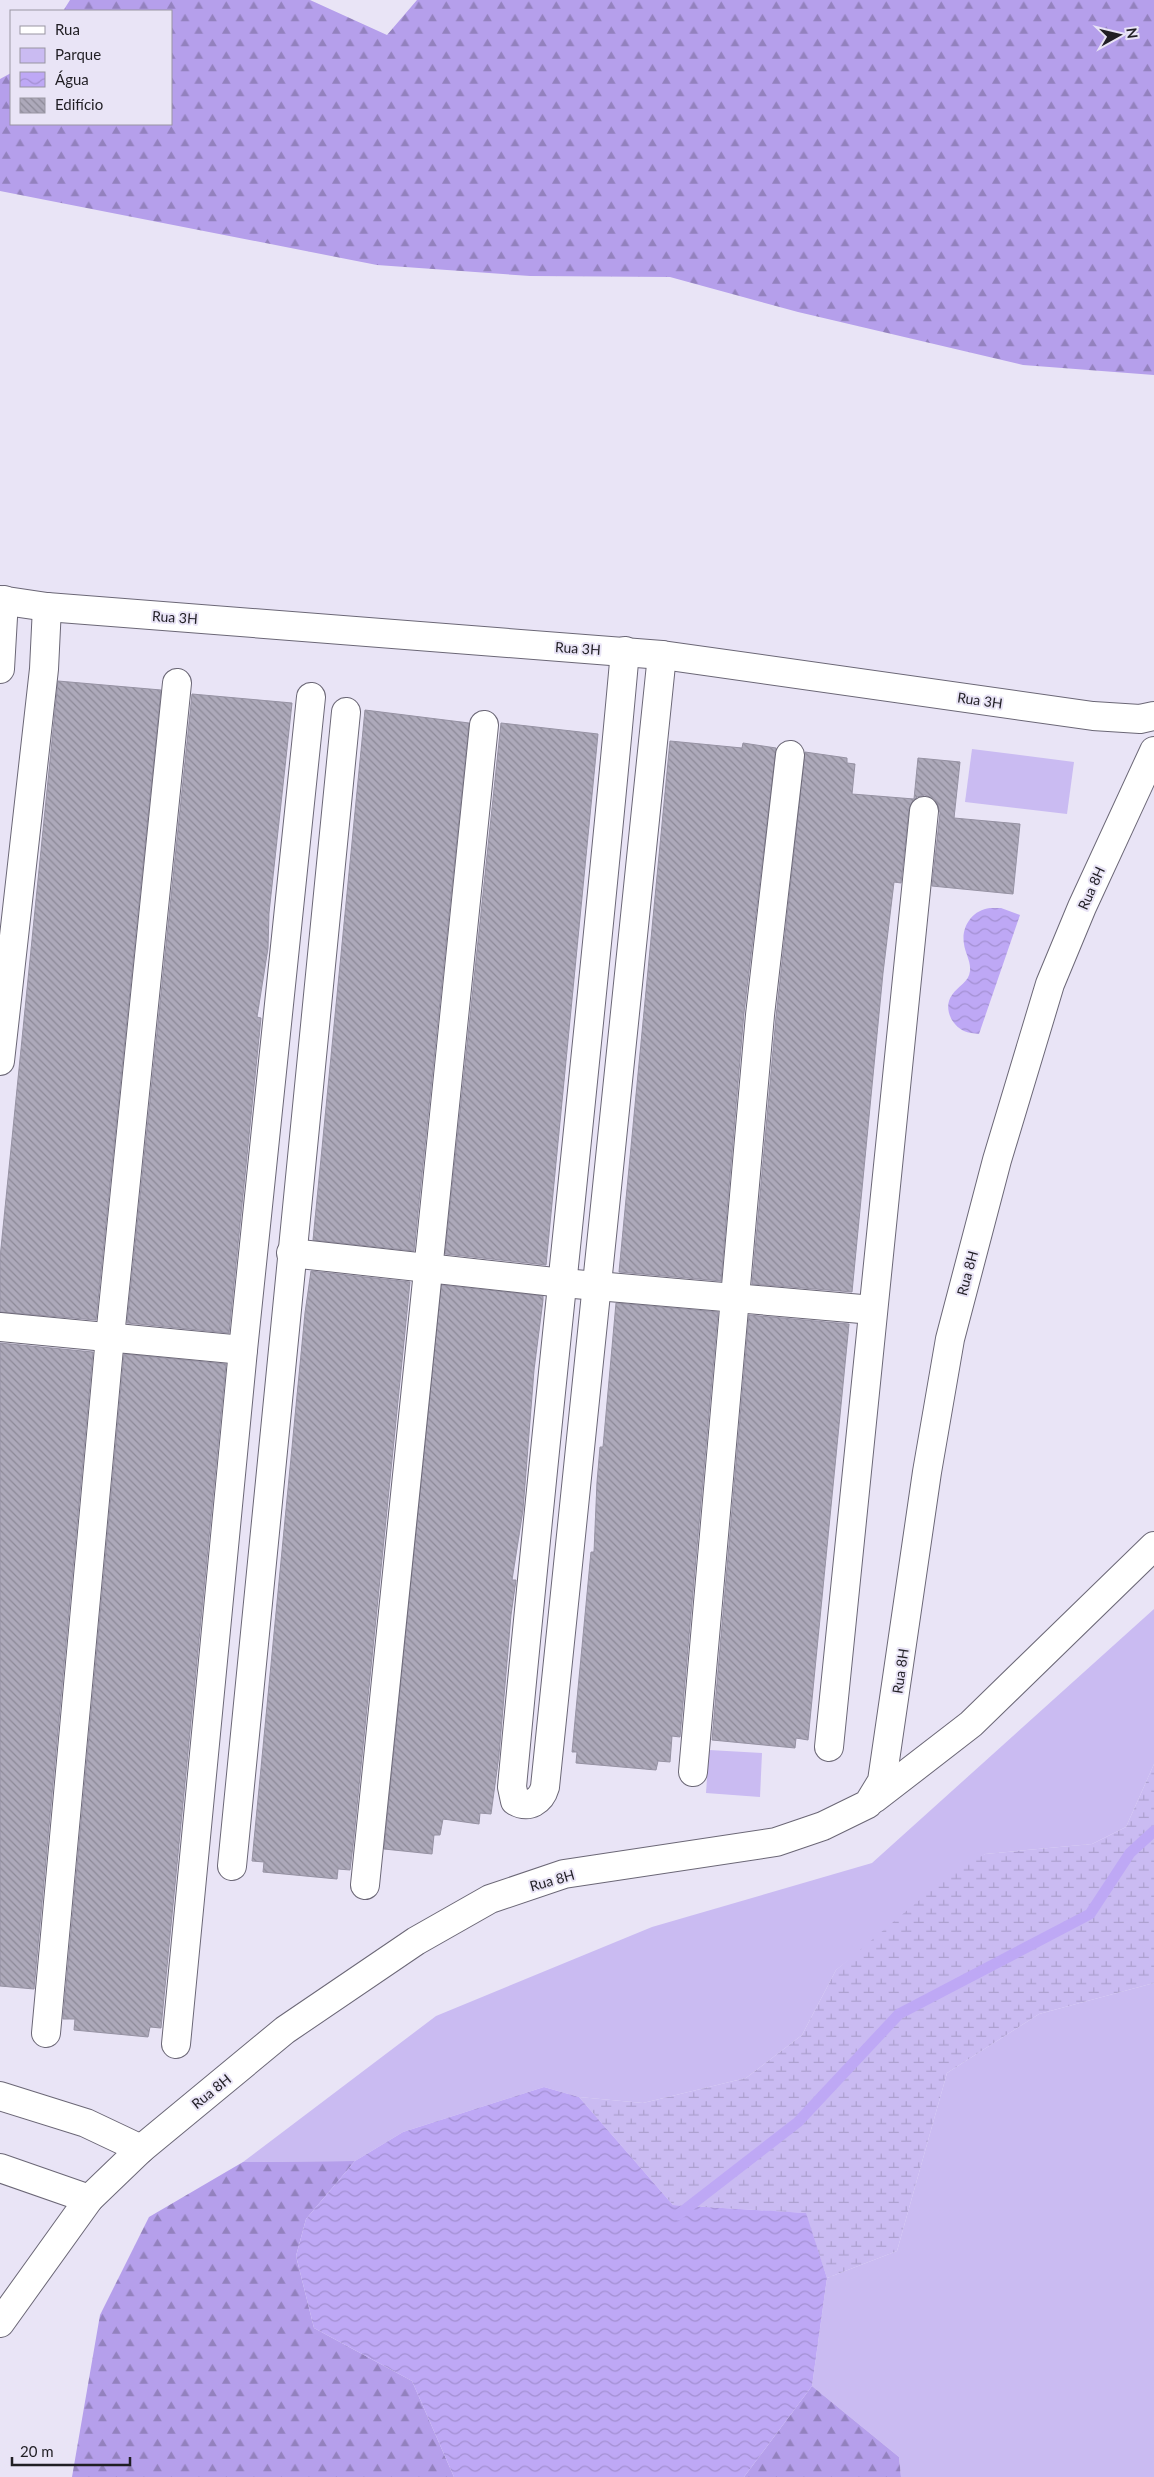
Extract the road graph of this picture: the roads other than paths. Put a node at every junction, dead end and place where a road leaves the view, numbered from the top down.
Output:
1 (2, 600) edge
2 (47, 607) junction
3 (625, 651) junction
4 (662, 655) junction
5 (0, 669) edge
6 (178, 683) dead end
7 (311, 697) dead end
8 (346, 712) dead end
9 (1154, 716) edge
10 (484, 725) dead end
11 (1154, 751) edge
12 (790, 755) dead end
13 (924, 811) dead end
14 (0, 1062) edge
15 (291, 1253) junction
16 (429, 1268) junction
17 (563, 1283) junction
18 (598, 1286) junction
19 (734, 1298) junction
20 (873, 1310) junction
21 (0, 1326) edge
22 (110, 1337) junction
23 (243, 1350) junction
24 (1154, 1546) edge
25 (829, 1746) dead end
26 (693, 1772) dead end
27 (868, 1804) junction
28 (232, 1866) dead end
29 (365, 1885) dead end
30 (46, 2034) dead end
31 (176, 2044) dead end
32 (0, 2096) edge
33 (141, 2149) junction
34 (0, 2168) edge
35 (89, 2199) junction
36 (0, 2323) edge

1 - 2 street, Rua 3H
1 - 5 street
2 - 3 street, Rua 3H
2 - 14 street
3 - 4 street, Rua 3H
3 - 17 street
4 - 9 street, Rua 3H
4 - 18 street
6 - 22 street
7 - 23 street
8 - 15 street
10 - 16 street
11 - 27 street, Rua 8H
12 - 19 street
13 - 20 street
15 - 16 street
15 - 28 street
16 - 17 street
16 - 29 street
17 - 18 street
17 - 18 street
18 - 19 street
19 - 20 street
19 - 26 street
20 - 25 street
21 - 22 street
22 - 23 street
22 - 30 street
23 - 31 street
24 - 27 street
27 - 33 street, Rua 8H
32 - 33 street
33 - 35 street, Rua 8H
34 - 35 street
35 - 36 street, Rua 8H

